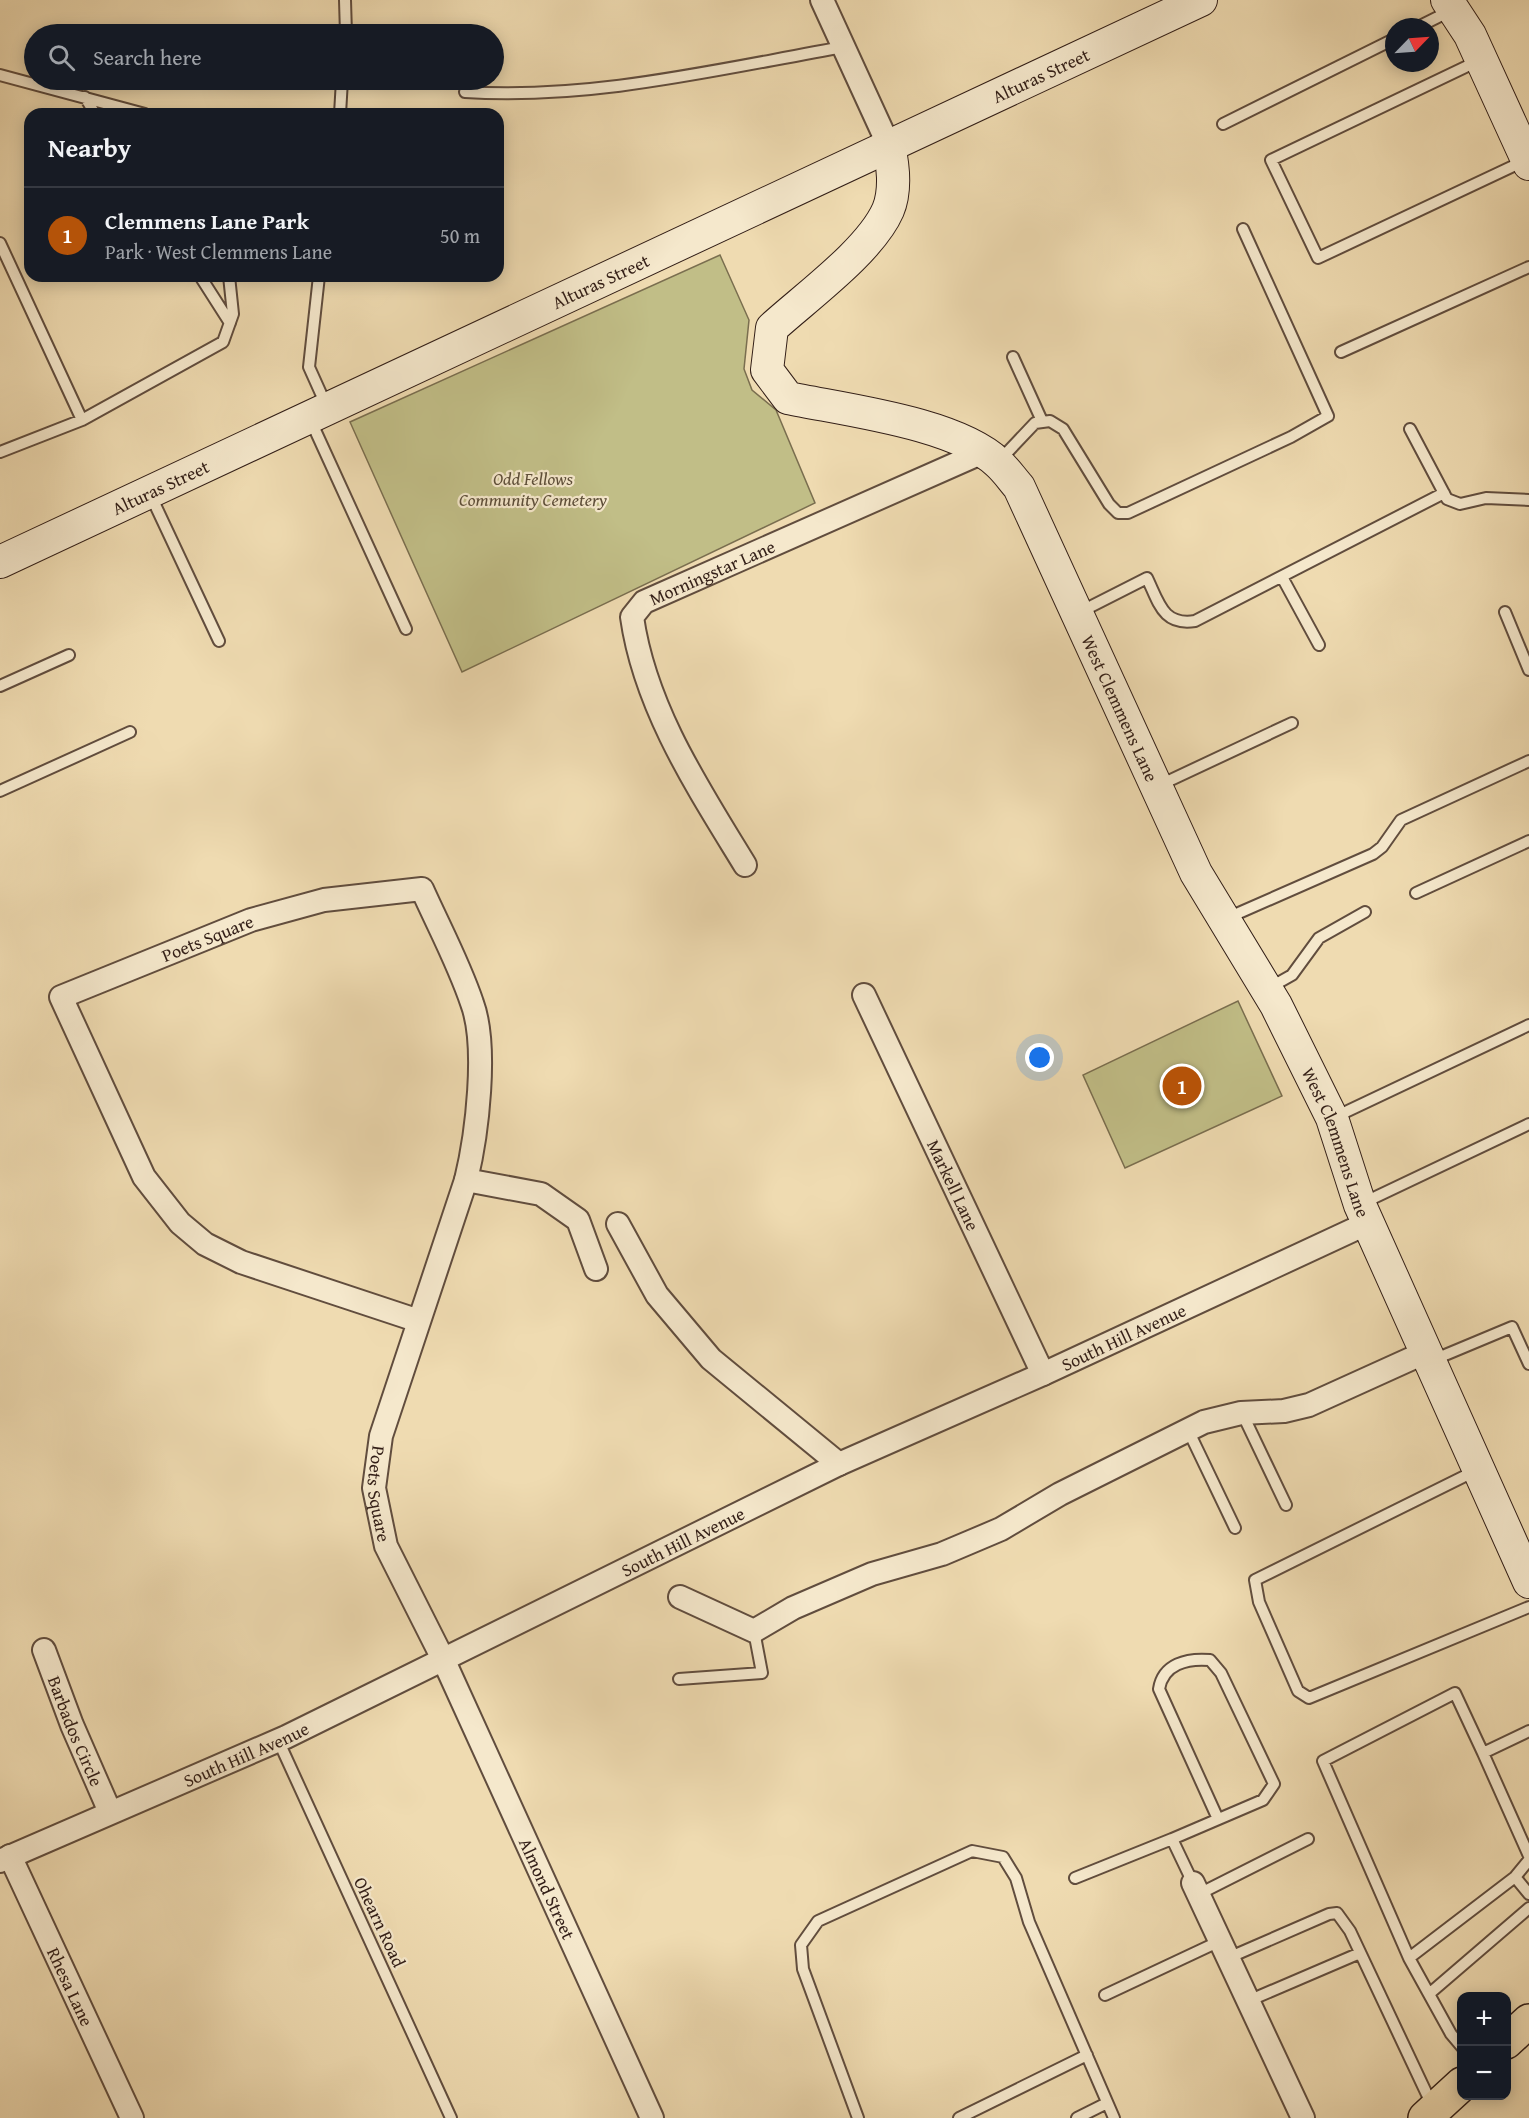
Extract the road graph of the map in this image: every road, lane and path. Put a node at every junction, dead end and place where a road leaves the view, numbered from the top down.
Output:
1 (345, 0) edge
2 (822, 0) edge
3 (1201, 0) edge
4 (1450, 5) edge
5 (1431, 18) edge
6 (346, 24) edge
7 (1385, 43) edge
8 (844, 47) junction
9 (1481, 60) junction
10 (0, 75) edge
11 (24, 81) edge
12 (55, 90) edge
13 (341, 90) edge
14 (465, 92) dead end
15 (85, 98) junction
16 (92, 108) edge
17 (122, 108) edge
18 (340, 108) edge
19 (1223, 124) dead end
20 (889, 146) junction
21 (1528, 162) edge
22 (1243, 229) dead end
23 (0, 243) edge
24 (1529, 267) edge
25 (204, 282) edge
26 (230, 282) edge
27 (317, 282) edge
28 (230, 323) junction
29 (1341, 352) dead end
30 (1013, 357) dead end
31 (318, 412) junction
32 (82, 420) junction
33 (1042, 421) junction
34 (1410, 429) dead end
35 (0, 452) edge
36 (991, 457) junction
37 (148, 491) junction
38 (1443, 494) junction
39 (1529, 500) edge
40 (0, 562) edge
41 (1282, 577) junction
42 (1505, 612) dead end
43 (1077, 613) junction
44 (406, 629) dead end
45 (219, 641) dead end
46 (1319, 645) dead end
47 (69, 656) dead end
48 (1529, 670) edge
49 (0, 686) edge
50 (1292, 723) dead end
51 (130, 732) dead end
52 (1529, 761) edge
53 (1157, 786) junction
54 (0, 790) edge
55 (1529, 841) edge
56 (746, 865) dead end
57 (1416, 893) dead end
58 (1365, 912) dead end
59 (1222, 920) junction
60 (1266, 990) junction
61 (864, 995) dead end
62 (1529, 1025) edge
63 (1332, 1118) junction
64 (1529, 1124) edge
65 (466, 1180) junction
66 (1364, 1214) junction
67 (618, 1224) dead end
68 (596, 1269) dead end
69 (418, 1321) junction
70 (1428, 1356) junction
71 (1529, 1364) edge
72 (1043, 1374) junction
73 (1241, 1413) junction
74 (1188, 1430) junction
75 (839, 1464) junction
76 (1478, 1469) junction
77 (1286, 1505) dead end
78 (1235, 1528) dead end
79 (1529, 1582) edge
80 (680, 1597) dead end
81 (1529, 1607) edge
82 (754, 1631) junction
83 (44, 1650) dead end
84 (444, 1661) junction
85 (679, 1679) dead end
86 (1529, 1731) edge
87 (279, 1740) junction
88 (1483, 1753) junction
89 (110, 1812) junction
90 (1218, 1819) junction
91 (1172, 1839) junction
92 (1308, 1839) dead end
93 (1529, 1856) edge
94 (5, 1859) edge
95 (1529, 1860) edge
96 (1515, 1877) junction
97 (1075, 1878) dead end
98 (1196, 1889) junction
99 (1529, 1894) edge
100 (1529, 1908) edge
101 (1224, 1950) junction
102 (1360, 1953) junction
103 (1409, 1958) junction
104 (1429, 1994) junction
105 (1105, 1995) dead end
106 (1248, 2001) junction
107 (1529, 2021) edge
108 (1511, 2037) edge
109 (1460, 2046) edge
110 (1087, 2055) junction
111 (1457, 2088) edge
112 (1107, 2103) junction
113 (1429, 2115) edge
114 (132, 2118) edge
115 (451, 2118) edge
116 (652, 2118) edge
117 (858, 2118) edge
118 (959, 2118) edge
119 (1077, 2118) edge
120 (1114, 2118) edge
121 (1303, 2118) edge

1 - 6 lane
2 - 8 street, West Clemmens Lane
3 - 20 street, Alturas Street
4 - 5 lane
4 - 9 street
7 - 19 lane
8 - 14 lane
8 - 20 street, West Clemmens Lane
9 - 21 street
9 - 21 lane
10 - 11 lane
12 - 15 lane
13 - 18 lane
15 - 16 lane
15 - 17 lane
20 - 31 street, Alturas Street
20 - 36 street, West Clemmens Lane
22 - 33 lane
23 - 32 lane
24 - 29 lane
25 - 28 lane
26 - 28 lane
27 - 31 lane
28 - 32 lane
30 - 33 lane
31 - 37 street, Alturas Street
31 - 44 lane
32 - 35 lane
33 - 36 lane
34 - 38 lane
36 - 43 street, West Clemmens Lane
36 - 56 street, Morningstar Lane
37 - 40 street, Alturas Street
37 - 45 lane
38 - 39 lane
38 - 41 lane
41 - 43 lane
41 - 46 lane
42 - 48 lane
43 - 53 street, West Clemmens Lane
47 - 49 lane
50 - 53 lane
51 - 54 lane
52 - 59 lane
53 - 59 street, West Clemmens Lane
55 - 57 lane
58 - 60 lane
59 - 60 street, West Clemmens Lane
60 - 63 street, West Clemmens Lane
61 - 72 street, Markell Lane
62 - 63 lane
63 - 66 street, West Clemmens Lane
64 - 66 lane
65 - 68 street
65 - 69 street, Poets Square
65 - 69 street, Poets Square
66 - 70 street, West Clemmens Lane
66 - 72 street, South Hill Avenue
67 - 75 street
69 - 84 street, Poets Square
70 - 71 lane
70 - 73 street
70 - 76 street, West Clemmens Lane
72 - 75 street, South Hill Avenue
73 - 74 street
73 - 77 lane
74 - 78 lane
74 - 82 street
75 - 84 street, South Hill Avenue
76 - 79 street, West Clemmens Lane
76 - 81 lane
80 - 82 street
82 - 85 lane
83 - 89 street, Barbados Circle
84 - 87 street, South Hill Avenue
84 - 116 street, Almond Street
86 - 88 lane
87 - 89 street, South Hill Avenue
87 - 115 lane, Ohearn Road
88 - 93 lane
88 - 103 lane
89 - 94 street, South Hill Avenue
90 - 90 lane
90 - 91 lane
91 - 97 lane
91 - 98 lane
92 - 98 lane
94 - 114 street, Rhesa Lane
95 - 96 lane
96 - 99 lane
96 - 103 lane
98 - 101 street
100 - 104 lane
101 - 102 lane
101 - 105 lane
101 - 106 street
102 - 106 lane
102 - 113 lane
103 - 104 lane
104 - 109 lane
106 - 121 street
107 - 108 main road
110 - 112 lane
110 - 117 lane
110 - 118 lane
111 - 113 main road
112 - 119 lane
112 - 120 lane

